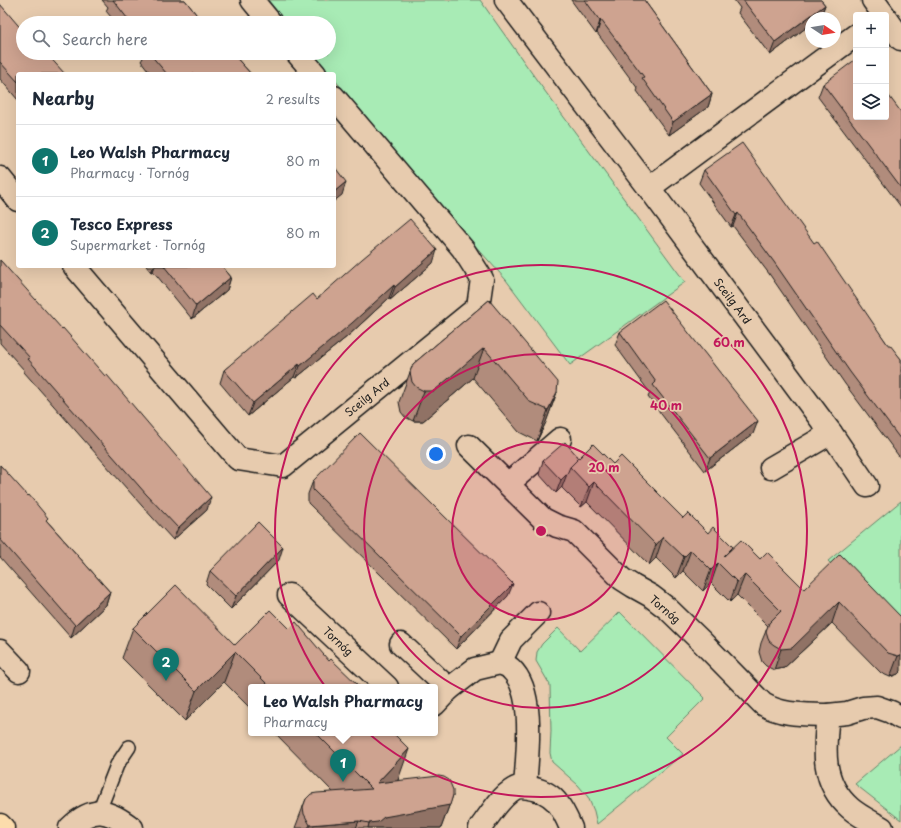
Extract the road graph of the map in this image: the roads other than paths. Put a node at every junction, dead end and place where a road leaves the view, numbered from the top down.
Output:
1 (252, 0) edge
2 (506, 0) edge
3 (872, 0) edge
4 (882, 12) edge
5 (265, 16) edge
6 (889, 22) edge
7 (853, 38) edge
8 (901, 39) edge
9 (303, 60) edge
10 (313, 72) edge
11 (336, 99) edge
12 (0, 178) edge
13 (649, 188) junction
14 (16, 198) edge
15 (76, 268) edge
16 (831, 433) junction
17 (560, 439) dead end
18 (469, 446) dead end
19 (771, 468) dead end
20 (508, 484) junction
21 (867, 486) dead end
22 (289, 595) dead end
23 (538, 613) dead end
24 (401, 644) dead end
25 (0, 650) edge
26 (500, 663) junction
27 (19, 671) dead end
28 (384, 684) edge
29 (432, 684) edge
30 (442, 697) edge
31 (828, 715) junction
32 (901, 718) edge
33 (129, 747) dead end
34 (525, 787) junction
35 (99, 811) junction
36 (0, 825) edge
37 (2, 828) edge
38 (70, 828) edge
39 (132, 828) edge
40 (480, 828) edge
41 (571, 828) edge
42 (882, 828) edge

1 - 5 street
2 - 13 street, Sceilg Ard
3 - 4 street
6 - 8 street
7 - 13 street
9 - 10 street
11 - 15 street, Sceilg Ard
12 - 14 street
13 - 16 street, Sceilg Ard
16 - 19 street
16 - 21 street, Sceilg Ard
17 - 20 street
18 - 20 street, Tornóg
20 - 31 street, Tornóg
22 - 28 street, Tornóg
23 - 26 street
24 - 29 street
25 - 27 street
26 - 30 street
26 - 34 street
31 - 32 street, Tornóg
31 - 42 street
33 - 35 lane
34 - 40 street
34 - 41 street
35 - 38 street
35 - 39 street
36 - 37 main road

